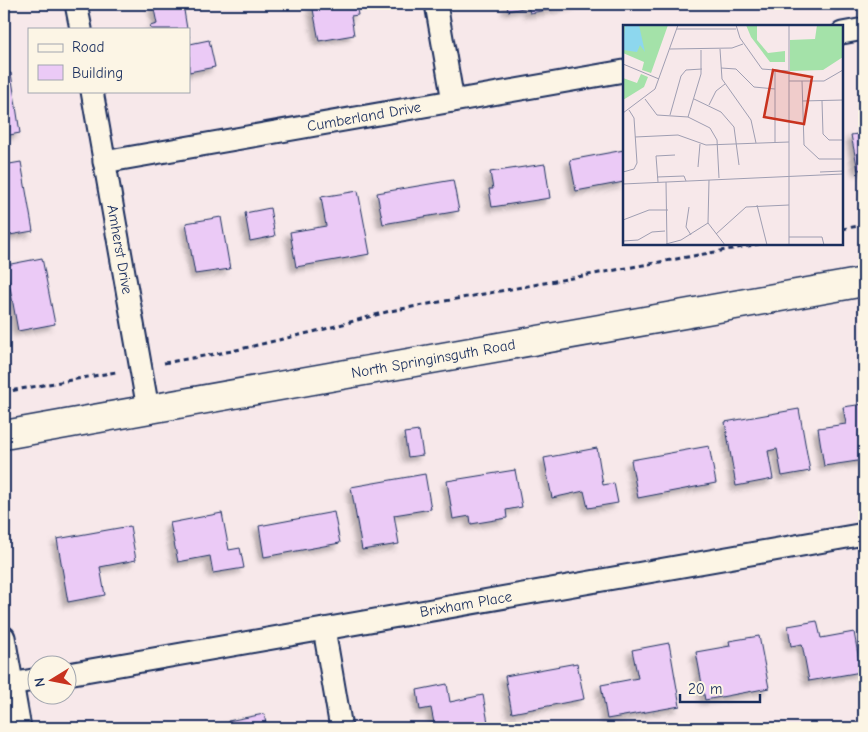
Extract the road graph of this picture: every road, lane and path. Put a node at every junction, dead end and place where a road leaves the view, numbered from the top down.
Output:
1 (76, 4) edge
2 (436, 4) edge
3 (80, 28) edge
4 (864, 29) edge
5 (843, 33) edge
6 (623, 71) edge
7 (92, 92) edge
8 (453, 101) junction
9 (104, 162) junction
10 (864, 225) edge
11 (843, 229) edge
12 (753, 245) edge
13 (864, 282) edge
14 (140, 367) junction
15 (4, 392) edge
16 (148, 409) junction
17 (4, 435) edge
18 (864, 534) edge
19 (324, 630) junction
20 (4, 637) edge
21 (78, 672) edge
22 (28, 681) edge
23 (12, 684) junction
24 (20, 728) edge
25 (341, 728) edge

1 - 3 street
2 - 8 street
4 - 5 street
6 - 8 street, Cumberland Drive
7 - 9 street, Amherst Drive
8 - 9 street, Cumberland Drive
9 - 14 street, Amherst Drive
10 - 11 path
12 - 14 path
13 - 16 street, North Springinsguth Road
14 - 15 path
14 - 16 street, Amherst Drive
16 - 17 street, North Springinsguth Road
18 - 19 street, Brixham Place
19 - 21 street, Brixham Place
19 - 25 street
20 - 23 street
22 - 23 street
23 - 24 street

